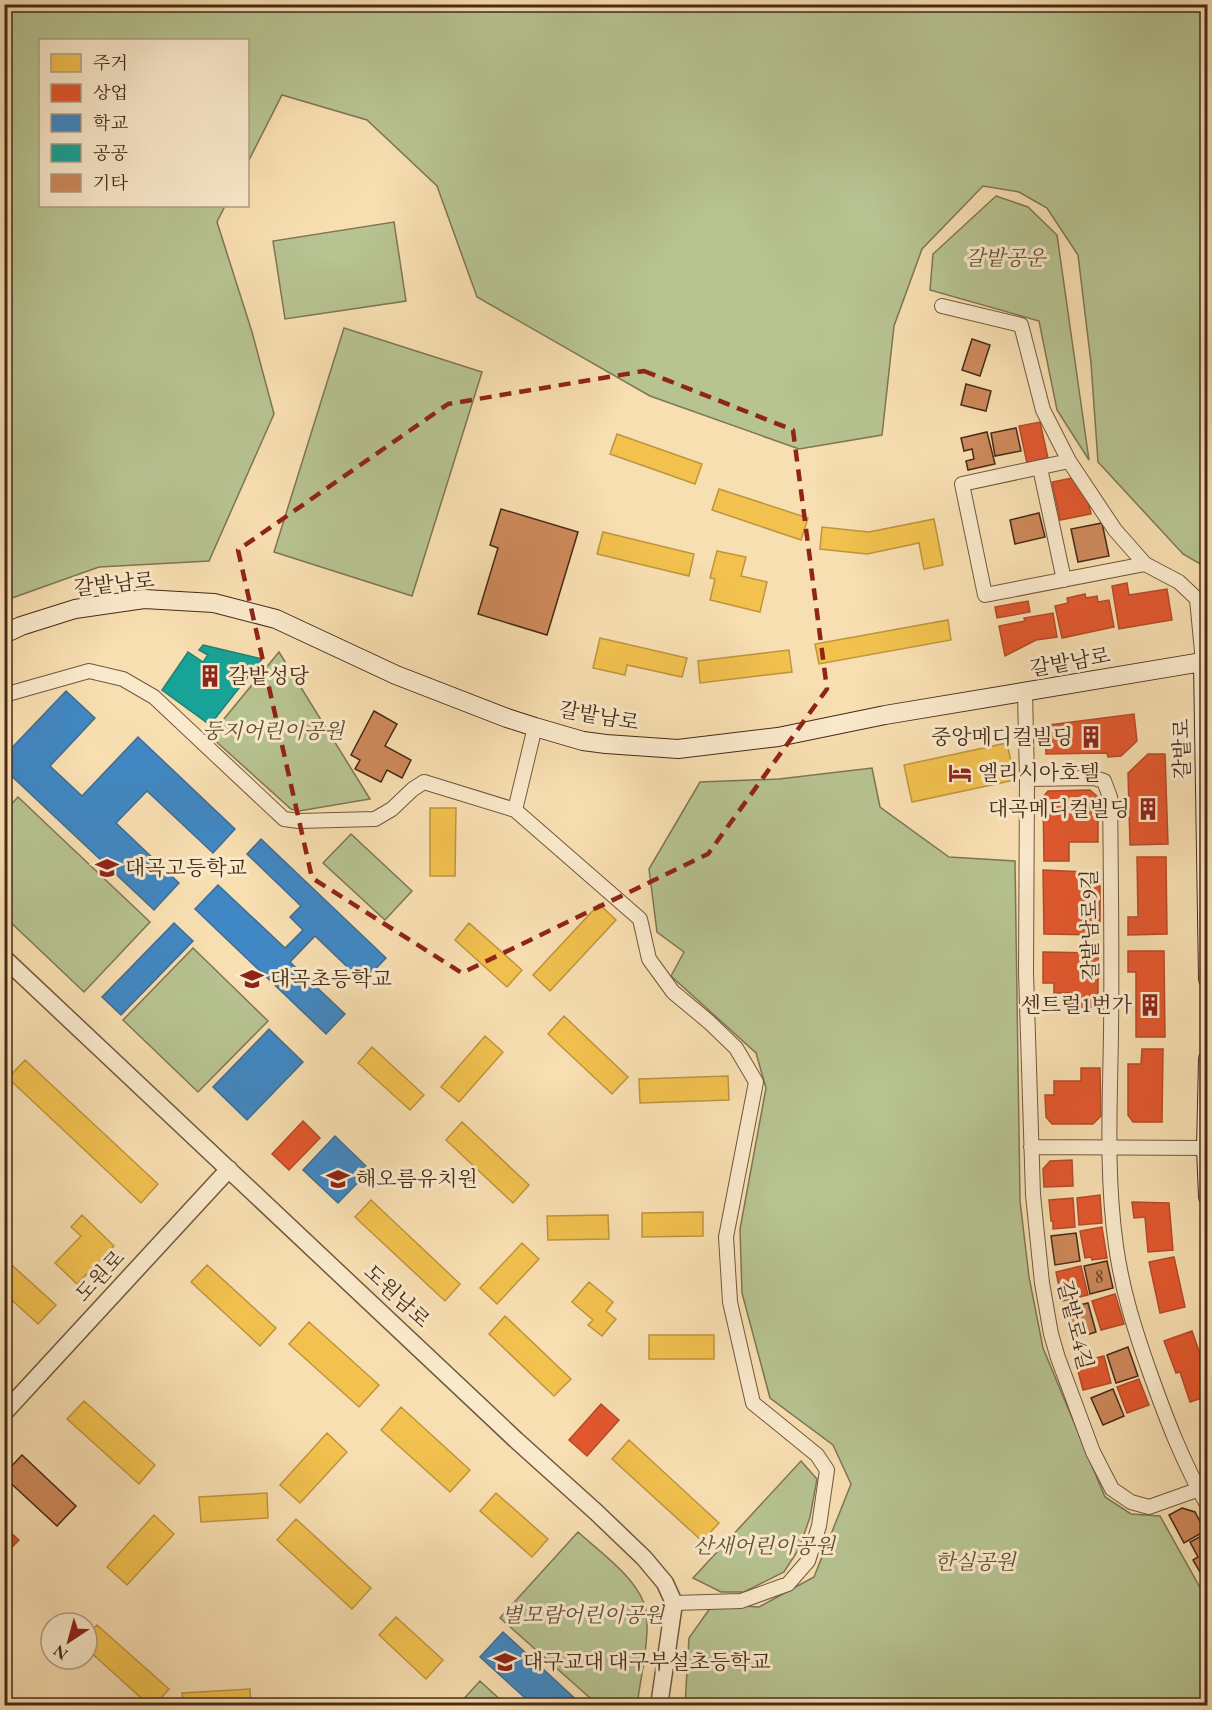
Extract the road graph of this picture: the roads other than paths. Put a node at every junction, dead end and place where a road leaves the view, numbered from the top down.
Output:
1 (942, 306) dead end
2 (1069, 461) junction
3 (1040, 468) junction
4 (1145, 564) junction
5 (1064, 580) junction
6 (1202, 599) edge
7 (4, 634) edge
8 (1205, 662) edge
9 (1025, 693) junction
10 (4, 695) edge
11 (535, 728) junction
12 (1027, 779) junction
13 (515, 810) junction
14 (4, 958) edge
15 (1208, 979) edge
16 (1208, 1059) edge
17 (1110, 1147) junction
18 (1031, 1148) junction
19 (1206, 1148) junction
20 (230, 1169) junction
21 (1208, 1197) edge
22 (4, 1413) edge
23 (1203, 1488) edge
24 (1208, 1506) edge
25 (674, 1603) junction
26 (659, 1706) edge

1 - 2 street
2 - 3 street
2 - 4 street
3 - 5 street
3 - 5 street
4 - 5 street
4 - 6 street
6 - 8 street
7 - 11 main road, 갈밭남로
8 - 9 main road, 갈밭남로
8 - 15 main road, 갈밭로
9 - 11 main road, 갈밭남로
9 - 12 street
10 - 13 street
11 - 13 street
12 - 17 street, 갈밭남로9길
12 - 18 street
13 - 25 street
14 - 20 street, 도원남로
16 - 19 main road
17 - 18 street
17 - 19 street
17 - 23 street
18 - 23 street, 갈밭로4길
19 - 21 main road
20 - 22 street, 도원로
20 - 25 street, 도원남로
23 - 24 street
25 - 26 street

